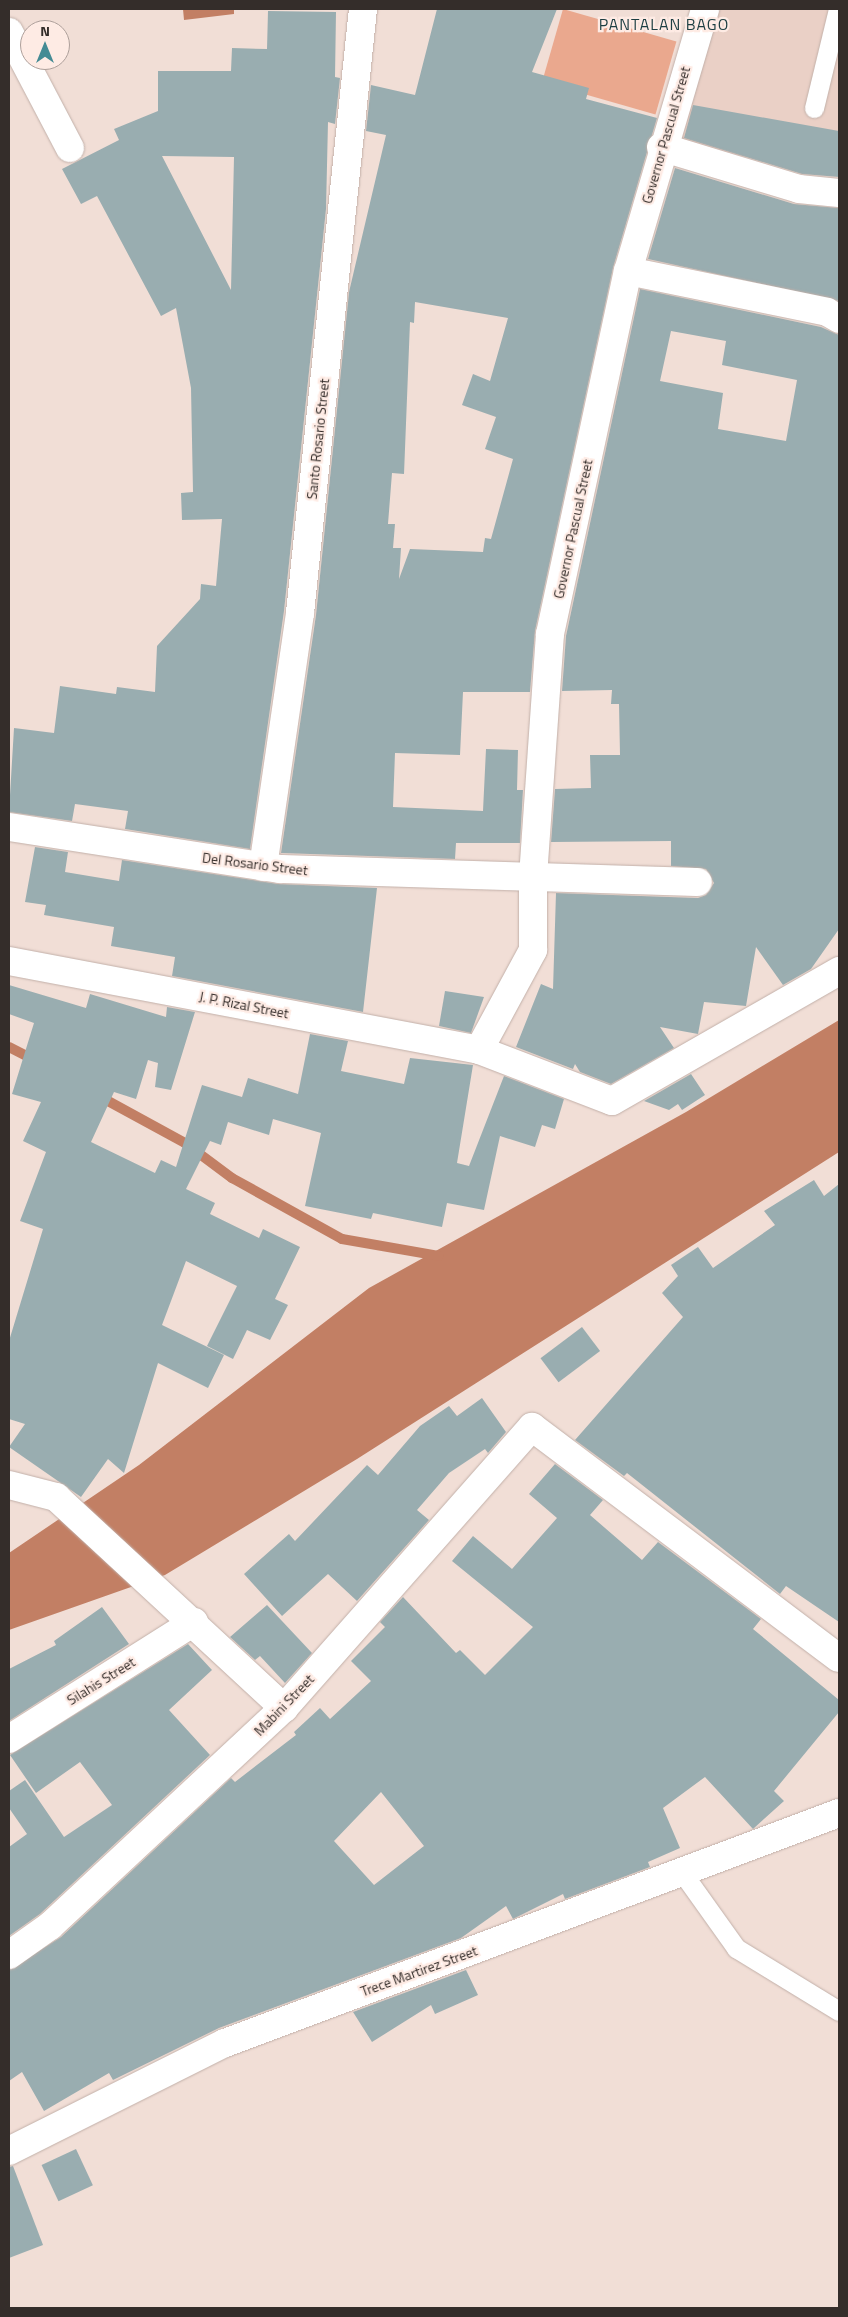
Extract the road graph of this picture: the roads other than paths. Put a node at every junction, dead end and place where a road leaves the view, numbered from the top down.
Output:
1 (363, 9) edge
2 (705, 9) edge
3 (838, 9) edge
4 (9, 32) edge
5 (814, 108) dead end
6 (661, 147) junction
7 (70, 148) dead end
8 (839, 193) edge
9 (628, 271) junction
10 (839, 319) edge
11 (9, 827) edge
12 (263, 867) junction
13 (533, 877) junction
14 (698, 882) dead end
15 (9, 961) edge
16 (839, 971) edge
17 (479, 1050) junction
18 (9, 1485) edge
19 (194, 1622) junction
20 (839, 1658) edge
21 (284, 1708) junction
22 (9, 1739) edge
23 (839, 1813) edge
24 (684, 1875) junction
25 (9, 1955) edge
26 (839, 2011) edge
27 (9, 2151) edge

1 - 12 street, Santo Rosario Street
2 - 6 street, Governor Pascual Street
3 - 5 lane
4 - 7 street
6 - 8 street
6 - 9 street, Governor Pascual Street
9 - 10 street
9 - 13 street, Governor Pascual Street
11 - 12 street, Del Rosario Street
12 - 13 street, Del Rosario Street
13 - 14 street, Del Rosario Street
13 - 17 street, Governor Pascual Street
15 - 17 street, J. P. Rizal Street
16 - 17 street, J. P. Rizal Street
18 - 19 street
19 - 21 street
19 - 22 street, Silahis Street
20 - 21 street, Mabini Street
21 - 25 street, Mabini Street
23 - 24 street, Trece Martirez Street
24 - 26 lane
24 - 27 street, Trece Martirez Street

